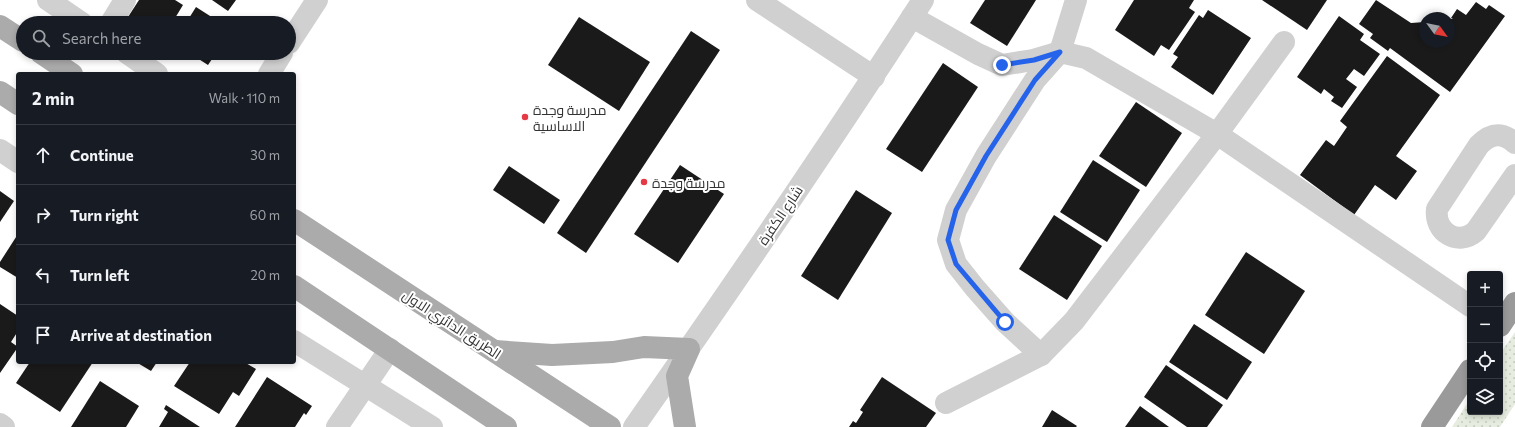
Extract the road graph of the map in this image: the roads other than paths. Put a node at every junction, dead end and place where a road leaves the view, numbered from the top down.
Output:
1 (48, 0) edge
2 (125, 0) edge
3 (317, 0) edge
4 (1076, 0) edge
5 (770, 4) edge
6 (918, 9) edge
7 (72, 16) edge
8 (115, 16) edge
9 (0, 26) edge
10 (296, 32) edge
11 (16, 36) edge
12 (1284, 42) dead end
13 (1060, 52) junction
14 (51, 60) edge
15 (136, 60) edge
16 (278, 60) edge
17 (69, 72) edge
18 (154, 72) edge
19 (270, 72) edge
20 (874, 77) junction
21 (0, 92) edge
22 (16, 103) edge
23 (1217, 134) junction
24 (1514, 140) edge
25 (0, 150) edge
26 (16, 161) edge
27 (1515, 175) edge
28 (296, 221) edge
29 (296, 287) edge
30 (1515, 303) edge
31 (1467, 304) edge
32 (1503, 321) edge
33 (296, 342) edge
34 (390, 349) junction
35 (688, 349) junction
36 (492, 350) junction
37 (1041, 356) junction
38 (1467, 374) edge
39 (365, 386) junction
40 (946, 402) dead end
41 (0, 424) edge
42 (4, 427) edge
43 (337, 427) edge
44 (432, 427) edge
45 (506, 427) edge
46 (610, 427) edge
47 (634, 427) edge
48 (684, 427) edge
49 (1432, 427) edge

1 - 7 street
2 - 8 street
3 - 10 street
4 - 13 street
5 - 20 street
6 - 13 street
6 - 20 street, شارع الكفرة
9 - 11 main road
12 - 23 street
13 - 23 street
13 - 37 street
14 - 17 main road
15 - 18 street
16 - 19 street
20 - 35 street, شارع الكفرة
21 - 22 main road
23 - 31 street
23 - 37 street
24 - 27 street
25 - 26 street
28 - 36 main road, الطريق الدائري الاول
29 - 34 main road
30 - 32 highway
33 - 39 street
34 - 39 street
34 - 45 main road
35 - 36 main road
35 - 47 street, شارع الكفرة
35 - 48 main road
36 - 46 main road, الطريق الدائري الاول
37 - 40 street
38 - 49 highway
39 - 43 street
39 - 44 street
41 - 42 street

